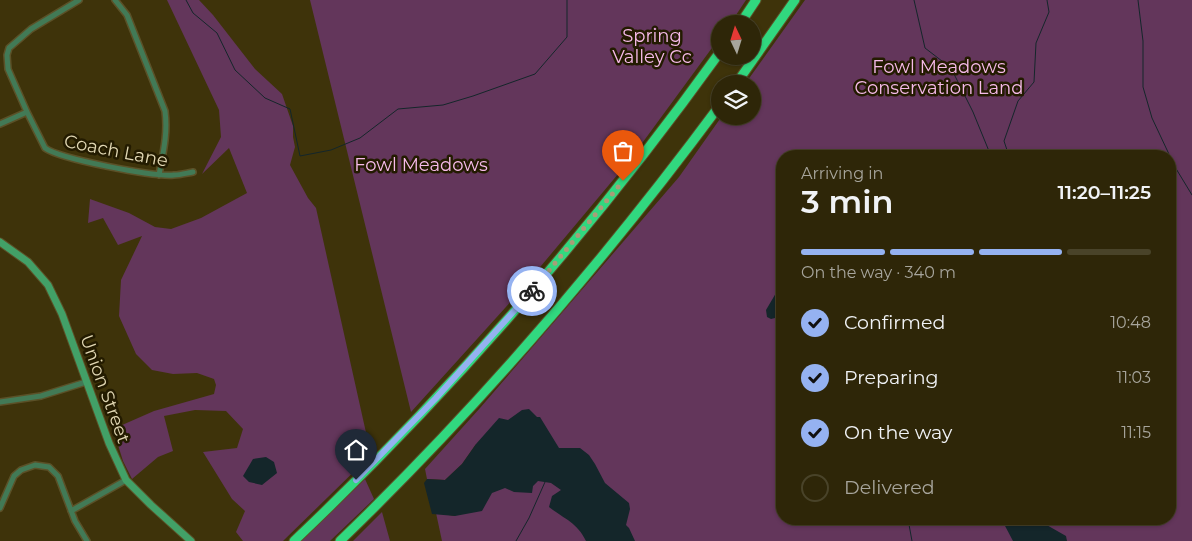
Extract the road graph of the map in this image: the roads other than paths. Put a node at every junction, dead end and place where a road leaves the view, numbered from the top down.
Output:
1 (80, 0) edge
2 (115, 0) edge
3 (756, 0) edge
4 (795, 0) edge
5 (746, 15) edge
6 (711, 64) edge
7 (742, 75) edge
8 (26, 112) junction
9 (711, 117) edge
10 (0, 124) edge
11 (193, 172) dead end
12 (159, 175) junction
13 (0, 242) edge
14 (86, 382) junction
15 (0, 402) edge
16 (126, 480) junction
17 (0, 508) edge
18 (71, 511) junction
19 (87, 541) edge
20 (191, 541) edge
21 (294, 541) edge
22 (340, 541) edge

1 - 8 street, Coach Lane
2 - 12 street
3 - 5 highway
4 - 7 highway
6 - 21 highway
8 - 10 street
8 - 12 street, Coach Lane
9 - 22 highway
11 - 12 street, Coach Lane
13 - 14 main road, Union Street
14 - 15 street
14 - 16 main road, Union Street
16 - 18 street
16 - 20 main road, Union Street
17 - 18 street
18 - 19 street

